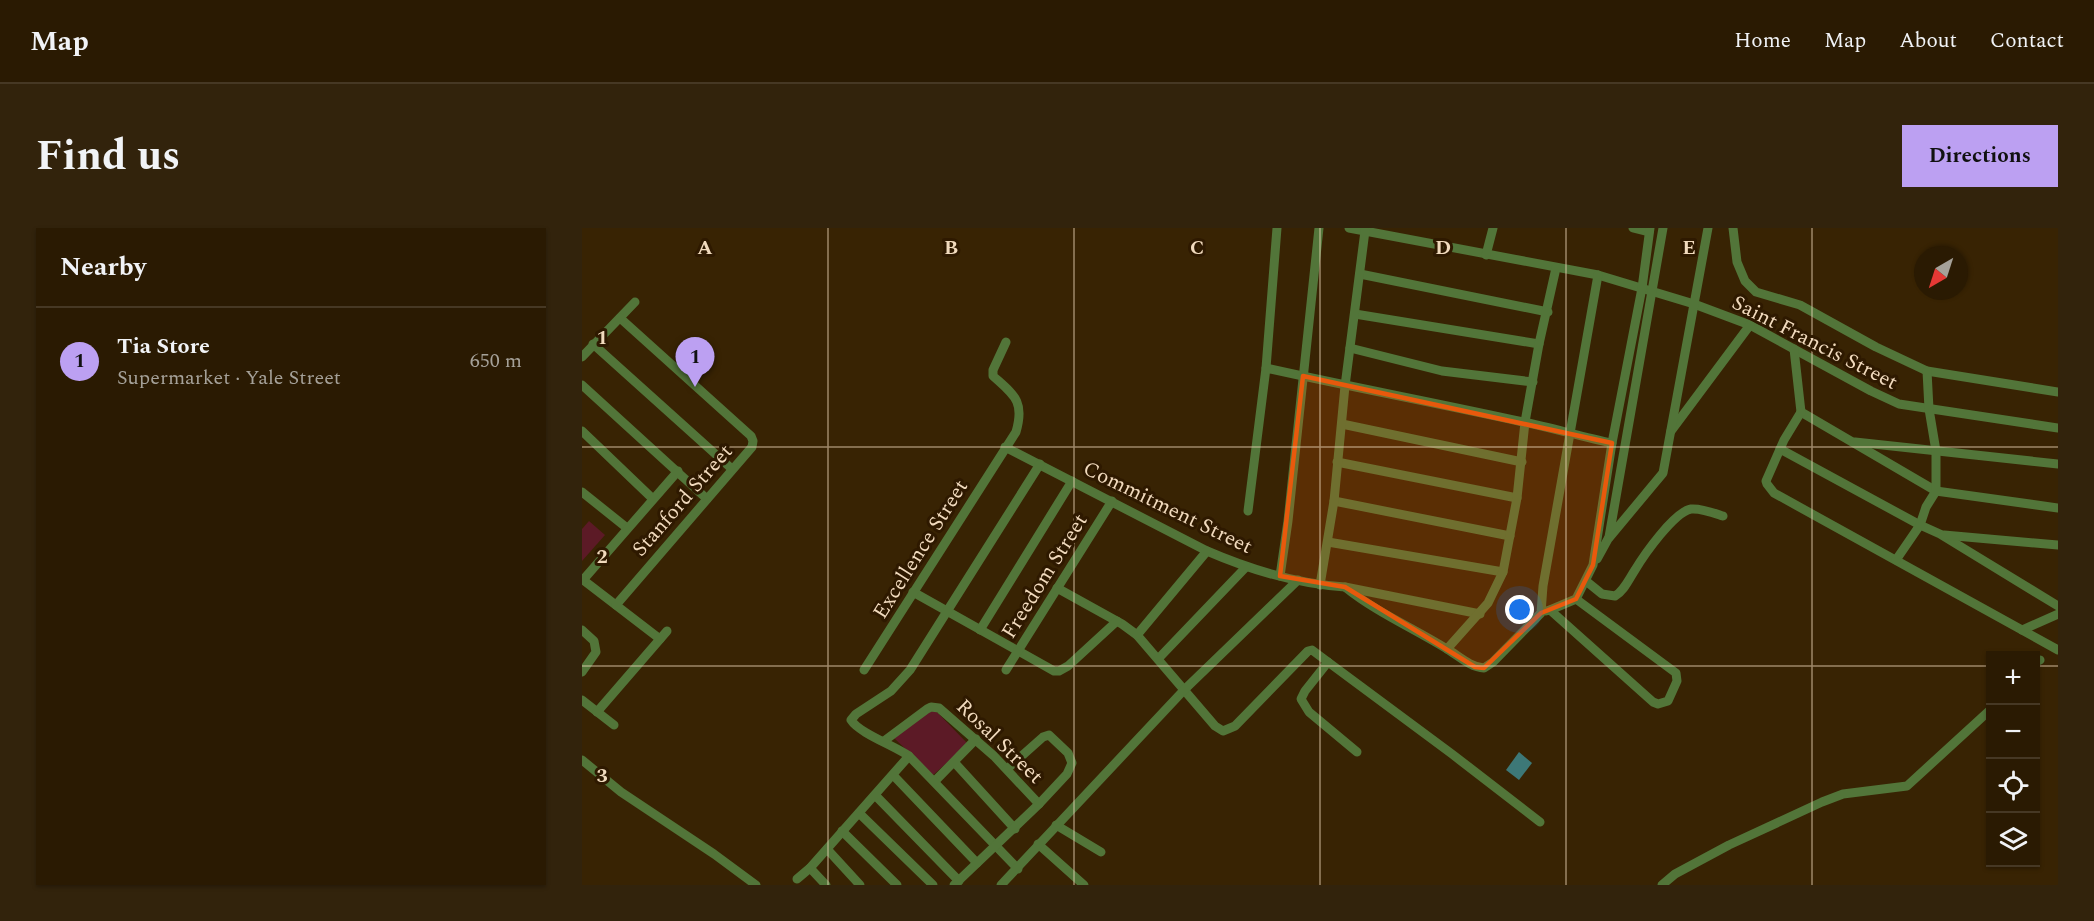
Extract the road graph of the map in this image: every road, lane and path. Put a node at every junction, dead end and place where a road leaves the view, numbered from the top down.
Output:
1 (1277, 228) edge
2 (1319, 228) edge
3 (1349, 228) edge
4 (1493, 228) edge
5 (1633, 228) edge
6 (1663, 228) edge
7 (1708, 228) edge
8 (1733, 228) edge
9 (1650, 230) edge
10 (1365, 231) junction
11 (1486, 255) junction
12 (1556, 268) junction
13 (1360, 274) junction
14 (1598, 275) junction
15 (1647, 289) junction
16 (635, 302) dead end
17 (1694, 304) junction
18 (1548, 312) junction
19 (1355, 314) junction
20 (620, 318) junction
21 (1750, 325) junction
22 (1006, 342) dead end
23 (593, 344) junction
24 (1539, 344) junction
25 (1350, 348) junction
26 (1794, 349) junction
27 (582, 357) edge
28 (1266, 368) junction
29 (1926, 371) junction
30 (1303, 376) junction
31 (1533, 382) junction
32 (582, 385) edge
33 (1345, 387) junction
34 (2058, 392) edge
35 (1929, 409) junction
36 (1801, 412) junction
37 (1525, 422) junction
38 (1341, 424) junction
39 (2058, 428) edge
40 (582, 431) edge
41 (1570, 434) junction
42 (1669, 434) junction
43 (1851, 441) junction
44 (1612, 443) junction
45 (1005, 447) junction
46 (1780, 449) junction
47 (1936, 451) junction
48 (1337, 462) junction
49 (1522, 462) junction
50 (1040, 464) junction
51 (2058, 464) edge
52 (732, 469) junction
53 (678, 471) junction
54 (1072, 481) junction
55 (1936, 491) junction
56 (582, 492) edge
57 (1517, 498) junction
58 (653, 499) junction
59 (707, 499) junction
60 (1113, 501) junction
61 (1334, 501) junction
62 (2058, 508) edge
63 (1248, 511) dead end
64 (1723, 516) dead end
65 (1920, 525) junction
66 (627, 528) junction
67 (1941, 534) junction
68 (1510, 536) junction
69 (1608, 539) junction
70 (1328, 542) junction
71 (2058, 544) edge
72 (1207, 550) junction
73 (1896, 560) junction
74 (1593, 564) junction
75 (1246, 567) junction
76 (1503, 572) junction
77 (1280, 576) junction
78 (582, 580) edge
79 (1298, 580) junction
80 (1586, 581) junction
81 (1320, 585) junction
82 (1345, 587) junction
83 (1057, 588) junction
84 (913, 592) junction
85 (1576, 599) junction
86 (616, 605) junction
87 (2058, 606) edge
88 (1545, 611) junction
89 (948, 612) junction
90 (1480, 614) junction
91 (2058, 614) edge
92 (1117, 621) junction
93 (582, 630) edge
94 (980, 630) junction
95 (2022, 630) junction
96 (667, 631) dead end
97 (1137, 635) junction
98 (660, 639) junction
99 (1447, 649) junction
100 (2058, 650) edge
101 (1017, 651) junction
102 (1158, 659) junction
103 (1328, 662) junction
104 (864, 670) dead end
105 (1006, 670) dead end
106 (582, 672) edge
107 (1184, 690) junction
108 (582, 700) edge
109 (597, 712) junction
110 (1986, 714) edge
111 (614, 725) dead end
112 (976, 740) junction
113 (884, 741) junction
114 (1357, 752) dead end
115 (909, 756) junction
116 (582, 760) edge
117 (954, 762) junction
118 (1006, 769) junction
119 (893, 775) junction
120 (935, 781) junction
121 (875, 795) junction
122 (1039, 804) junction
123 (859, 813) junction
124 (1540, 822) dead end
125 (1056, 825) junction
126 (1015, 829) junction
127 (842, 831) junction
128 (1038, 844) junction
129 (995, 845) junction
130 (827, 849) junction
131 (1101, 852) dead end
132 (977, 863) junction
133 (810, 868) junction
134 (1018, 868) junction
135 (797, 879) dead end
136 (957, 883) edge
137 (756, 885) edge
138 (826, 885) edge
139 (860, 885) edge
140 (897, 885) edge
141 (933, 885) edge
142 (1001, 885) edge
143 (1084, 885) edge
144 (1662, 885) edge

1 - 28 street
2 - 30 street
3 - 10 street, Saint Francis Street
4 - 11 street
5 - 9 street
6 - 15 street
7 - 17 street
8 - 29 street
9 - 15 street
10 - 11 street, Saint Francis Street
10 - 13 street
11 - 12 street, Saint Francis Street
12 - 14 street, Saint Francis Street
12 - 18 street
13 - 18 street
13 - 19 street
14 - 15 street, Saint Francis Street
14 - 41 street
15 - 17 street, Saint Francis Street
15 - 44 street
15 - 69 street
16 - 20 street
17 - 21 street, Saint Francis Street
17 - 42 street
18 - 24 street
19 - 24 street
19 - 25 street
20 - 23 street
20 - 52 street, Stanford Street
21 - 26 street, Saint Francis Street
21 - 42 street
22 - 45 street, Excellence Street
23 - 27 street
23 - 52 street
24 - 31 street
25 - 31 street
25 - 33 street
26 - 35 street, Saint Francis Street
26 - 36 street
28 - 30 street
28 - 63 street
29 - 34 street
29 - 35 street
30 - 33 street
30 - 77 street
31 - 37 street
32 - 53 street
33 - 37 street
33 - 38 street
35 - 39 street, Saint Francis Street
35 - 47 street
36 - 43 street
36 - 46 street
37 - 41 street
37 - 49 street
38 - 48 street
38 - 49 street
40 - 58 street
41 - 44 street
41 - 88 street
42 - 69 street
43 - 47 street
43 - 55 street
44 - 74 street
45 - 50 street, Commitment Street
45 - 84 street, Excellence Street
46 - 65 street
46 - 73 street
47 - 51 street
47 - 55 street
48 - 57 street
48 - 61 street
49 - 57 street
50 - 54 street, Commitment Street
50 - 89 street
52 - 59 street, Stanford Street
53 - 58 street
53 - 59 street
54 - 60 street, Commitment Street
54 - 94 street
55 - 62 street
55 - 65 street
56 - 66 street
57 - 68 street
58 - 66 street
59 - 86 street, Stanford Street
60 - 72 street, Commitment Street
60 - 83 street, Freedom Street
61 - 68 street
61 - 70 street
64 - 80 street
65 - 67 street
65 - 73 street
66 - 78 street
67 - 71 street
67 - 87 street
68 - 76 street
69 - 74 street
70 - 76 street
70 - 81 street
72 - 75 street, Commitment Street
72 - 97 street
73 - 95 street
74 - 80 street
75 - 77 street, Commitment Street
75 - 102 street
76 - 90 street
77 - 79 street, Commitment Street
78 - 86 street
79 - 81 street, Commitment Street
79 - 107 street
80 - 85 street
81 - 82 street, Commitment Street
82 - 90 street, Commitment Street
82 - 99 street
83 - 92 street
83 - 101 street, Freedom Street
84 - 89 street
84 - 104 street, Excellence Street
85 - 88 street
85 - 88 street
86 - 98 street
88 - 99 street
89 - 94 street
89 - 113 street
90 - 99 street
91 - 95 street
92 - 97 street
92 - 101 street
93 - 106 street
94 - 101 street
95 - 100 street
96 - 98 street
97 - 102 street
98 - 109 street
101 - 105 street, Freedom Street
102 - 107 street
103 - 107 street
103 - 114 street
103 - 124 street
107 - 125 street
108 - 109 street
109 - 111 street
110 - 144 street
112 - 113 street, Rosal Street
112 - 117 street
112 - 118 street, Rosal Street
113 - 115 street
115 - 119 street
115 - 120 street
116 - 137 street
117 - 120 street
117 - 126 street
118 - 122 street, Rosal Street
118 - 122 street
119 - 121 street
119 - 132 street
120 - 129 street
121 - 123 street
121 - 136 street
122 - 126 street
123 - 127 street
123 - 141 street
125 - 128 street
125 - 131 street
126 - 129 street
127 - 130 street
127 - 140 street
128 - 134 street
128 - 143 street
129 - 132 street
129 - 134 street
130 - 133 street
130 - 139 street
132 - 136 street
133 - 135 street
133 - 138 street
134 - 142 street

